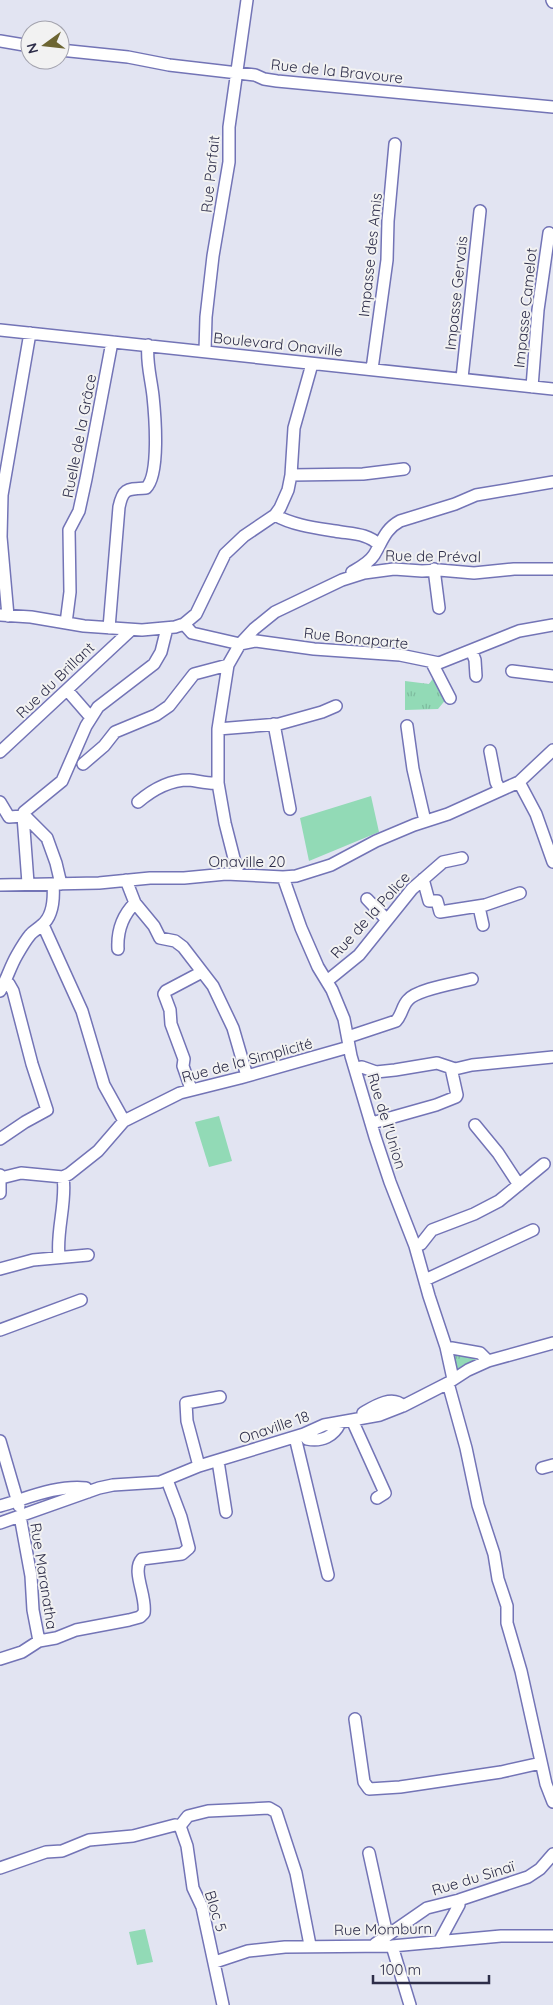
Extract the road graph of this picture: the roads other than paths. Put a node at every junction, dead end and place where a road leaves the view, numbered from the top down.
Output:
1 (248, 0) edge
2 (0, 41) edge
3 (20, 44) edge
4 (70, 51) edge
5 (237, 73) junction
6 (553, 107) edge
7 (395, 144) dead end
8 (480, 211) dead end
9 (549, 233) dead end
10 (0, 330) edge
11 (30, 333) junction
12 (112, 342) junction
13 (148, 345) junction
14 (205, 351) junction
15 (312, 364) junction
16 (372, 369) junction
17 (462, 378) junction
18 (532, 387) junction
19 (553, 389) edge
20 (404, 469) dead end
21 (291, 475) junction
22 (553, 482) edge
23 (275, 516) junction
24 (379, 545) junction
25 (374, 564) junction
26 (434, 570) junction
27 (553, 570) edge
28 (439, 608) dead end
29 (4, 616) edge
30 (66, 623) junction
31 (184, 624) junction
32 (553, 625) edge
33 (109, 628) junction
34 (167, 628) junction
35 (131, 630) junction
36 (240, 644) junction
37 (472, 652) junction
38 (432, 663) junction
39 (228, 665) junction
40 (512, 671) dead end
41 (476, 676) dead end
42 (553, 676) edge
43 (67, 690) junction
44 (450, 698) dead end
45 (336, 706) dead end
46 (91, 716) junction
47 (274, 724) junction
48 (406, 726) dead end
49 (218, 729) junction
50 (553, 750) edge
51 (490, 751) dead end
52 (0, 752) edge
53 (83, 764) dead end
54 (519, 782) junction
55 (218, 783) junction
56 (500, 790) junction
57 (0, 802) edge
58 (138, 802) dead end
59 (290, 809) dead end
60 (24, 816) junction
61 (4, 819) edge
62 (425, 822) junction
63 (462, 858) dead end
64 (553, 862) edge
65 (238, 874) junction
66 (283, 877) junction
67 (423, 879) junction
68 (126, 880) junction
69 (28, 883) junction
70 (57, 884) junction
71 (0, 885) edge
72 (520, 893) dead end
73 (367, 899) dead end
74 (135, 903) junction
75 (478, 907) junction
76 (387, 920) junction
77 (43, 925) junction
78 (482, 925) dead end
79 (118, 949) dead end
80 (202, 972) junction
81 (472, 979) dead end
82 (327, 981) junction
83 (3, 986) edge
84 (348, 1042) junction
85 (553, 1057) edge
86 (356, 1068) junction
87 (452, 1068) junction
88 (247, 1076) junction
89 (191, 1089) junction
90 (124, 1121) junction
91 (372, 1123) junction
92 (475, 1125) dead end
93 (0, 1139) edge
94 (544, 1164) dead end
95 (1, 1177) edge
96 (62, 1177) junction
97 (519, 1185) junction
98 (0, 1193) edge
99 (532, 1230) dead end
100 (415, 1246) junction
101 (88, 1255) dead end
102 (59, 1256) junction
103 (0, 1269) edge
104 (425, 1280) junction
105 (81, 1300) dead end
106 (0, 1330) edge
107 (553, 1343) edge
108 (446, 1347) junction
109 (488, 1361) junction
110 (451, 1381) junction
111 (220, 1397) dead end
112 (403, 1406) junction
113 (363, 1412) dead end
114 (346, 1421) junction
115 (299, 1436) junction
116 (0, 1441) edge
117 (218, 1461) junction
118 (199, 1466) junction
119 (167, 1480) junction
120 (88, 1492) junction
121 (376, 1498) dead end
122 (18, 1501) junction
123 (0, 1506) edge
124 (226, 1512) dead end
125 (21, 1516) junction
126 (0, 1523) edge
127 (328, 1575) dead end
128 (39, 1641) junction
129 (0, 1659) edge
130 (355, 1719) dead end
131 (541, 1763) junction
132 (553, 1802) edge
133 (180, 1826) junction
134 (369, 1853) dead end
135 (553, 1854) edge
136 (0, 1868) edge
137 (459, 1900) junction
138 (387, 1935) junction
139 (553, 1936) edge
140 (439, 1942) junction
141 (375, 1944) junction
142 (310, 1945) junction
143 (392, 1946) junction
144 (215, 1962) junction
145 (223, 2005) edge
146 (410, 2005) edge

1 - 5 street, Rue Parfait
2 - 3 street
4 - 5 street, Rue de la Bravoure
5 - 6 street, Rue de la Bravoure
5 - 14 street, Rue Parfait
7 - 16 street, Impasse des Amis
8 - 17 street, Impasse Gervais
9 - 18 street, Impasse Camelot
10 - 11 street, Boulevard Onaville
11 - 12 street, Boulevard Onaville
11 - 29 street
12 - 13 street, Boulevard Onaville
12 - 30 street, Ruelle de la Grâce
13 - 14 street, Boulevard Onaville
13 - 33 street
14 - 15 street, Boulevard Onaville
15 - 16 street, Boulevard Onaville
15 - 21 street
16 - 17 street, Boulevard Onaville
17 - 18 street, Boulevard Onaville
18 - 19 street, Boulevard Onaville
20 - 21 street
21 - 23 street
22 - 24 street
23 - 24 street
23 - 31 street
24 - 25 street
25 - 26 street, Rue de Préval
25 - 36 street
26 - 27 street, Rue de Préval
26 - 28 street
29 - 30 street
30 - 33 street
31 - 34 street
31 - 36 street, Rue Bonaparte
32 - 37 street, Rue Bonaparte
33 - 35 street
34 - 35 street
34 - 46 street
35 - 43 street, Rue du Brillant
36 - 38 street, Rue Bonaparte
36 - 39 street
37 - 38 street, Rue Bonaparte
37 - 41 street
38 - 44 street
39 - 49 street
39 - 53 street
40 - 42 street
43 - 46 street
43 - 52 street, Rue du Brillant
45 - 47 street
46 - 60 street
47 - 49 street
47 - 59 street
48 - 62 street
49 - 55 street
50 - 54 street, Onaville 20
51 - 56 street
54 - 56 street, Onaville 20
54 - 64 street
55 - 58 street
55 - 65 street
56 - 62 street, Onaville 20
57 - 61 street
60 - 61 street
60 - 69 street
60 - 70 street
62 - 66 street, Onaville 20
63 - 67 street, Rue de la Police
65 - 66 street, Onaville 20
65 - 68 street, Onaville 20
66 - 82 street, Rue de l'Union
67 - 75 street
67 - 76 street, Rue de la Police
68 - 70 street, Onaville 20
68 - 74 street
69 - 70 street, Onaville 20
69 - 71 street, Onaville 20
70 - 77 street
72 - 75 street
73 - 76 street
74 - 79 street
74 - 80 street
75 - 78 street
76 - 82 street, Rue de la Police
77 - 83 street
77 - 90 street
80 - 88 street
80 - 89 street
81 - 84 street, Rue de la Simplicité
82 - 84 street, Rue de l'Union
83 - 93 street
84 - 86 street, Rue de l'Union
84 - 88 street, Rue de la Simplicité
85 - 87 street
86 - 87 street
86 - 91 street, Rue de l'Union
87 - 91 street
88 - 89 street, Rue de la Simplicité
89 - 90 street, Rue de la Simplicité
90 - 96 street, Rue de la Simplicité
91 - 100 street, Rue de l'Union
92 - 97 street
94 - 97 street
95 - 96 street
95 - 98 street
96 - 102 street
97 - 100 street
99 - 104 street
100 - 104 street, Rue de l'Union
101 - 102 street
102 - 103 street
104 - 108 street, Rue de l'Union
105 - 106 street
107 - 109 street, Onaville 18
108 - 109 street
108 - 110 street, Rue de l'Union
109 - 110 street, Onaville 18
110 - 112 street, Onaville 18
110 - 131 street, Rue de l'Union
111 - 118 street
112 - 113 street
112 - 114 street, Onaville 18
114 - 115 street, Onaville 18
114 - 121 street
115 - 117 street, Onaville 18
115 - 127 street
116 - 122 street, Rue Maranatha
117 - 118 street, Onaville 18
117 - 124 street
118 - 119 street, Onaville 18
119 - 120 street, Onaville 18
119 - 128 street
120 - 122 street
120 - 125 street, Onaville 18
122 - 123 street
122 - 125 street, Rue Maranatha
125 - 126 street, Onaville 18
125 - 128 street, Rue Maranatha
128 - 129 street
130 - 131 street
131 - 132 street, Rue de l'Union
133 - 136 street
133 - 142 street
133 - 144 street, Bloc 5
134 - 138 street
135 - 137 street, Rue du Sinaï
137 - 138 street, Rue du Sinaï
137 - 140 street
138 - 141 street, Rue du Sinaï
139 - 140 street, Rue Momburn
140 - 143 street, Rue Momburn
141 - 142 street, Rue Momburn
141 - 143 street, Rue Momburn
142 - 144 street, Rue Momburn
143 - 146 street
144 - 145 street, Bloc 5

